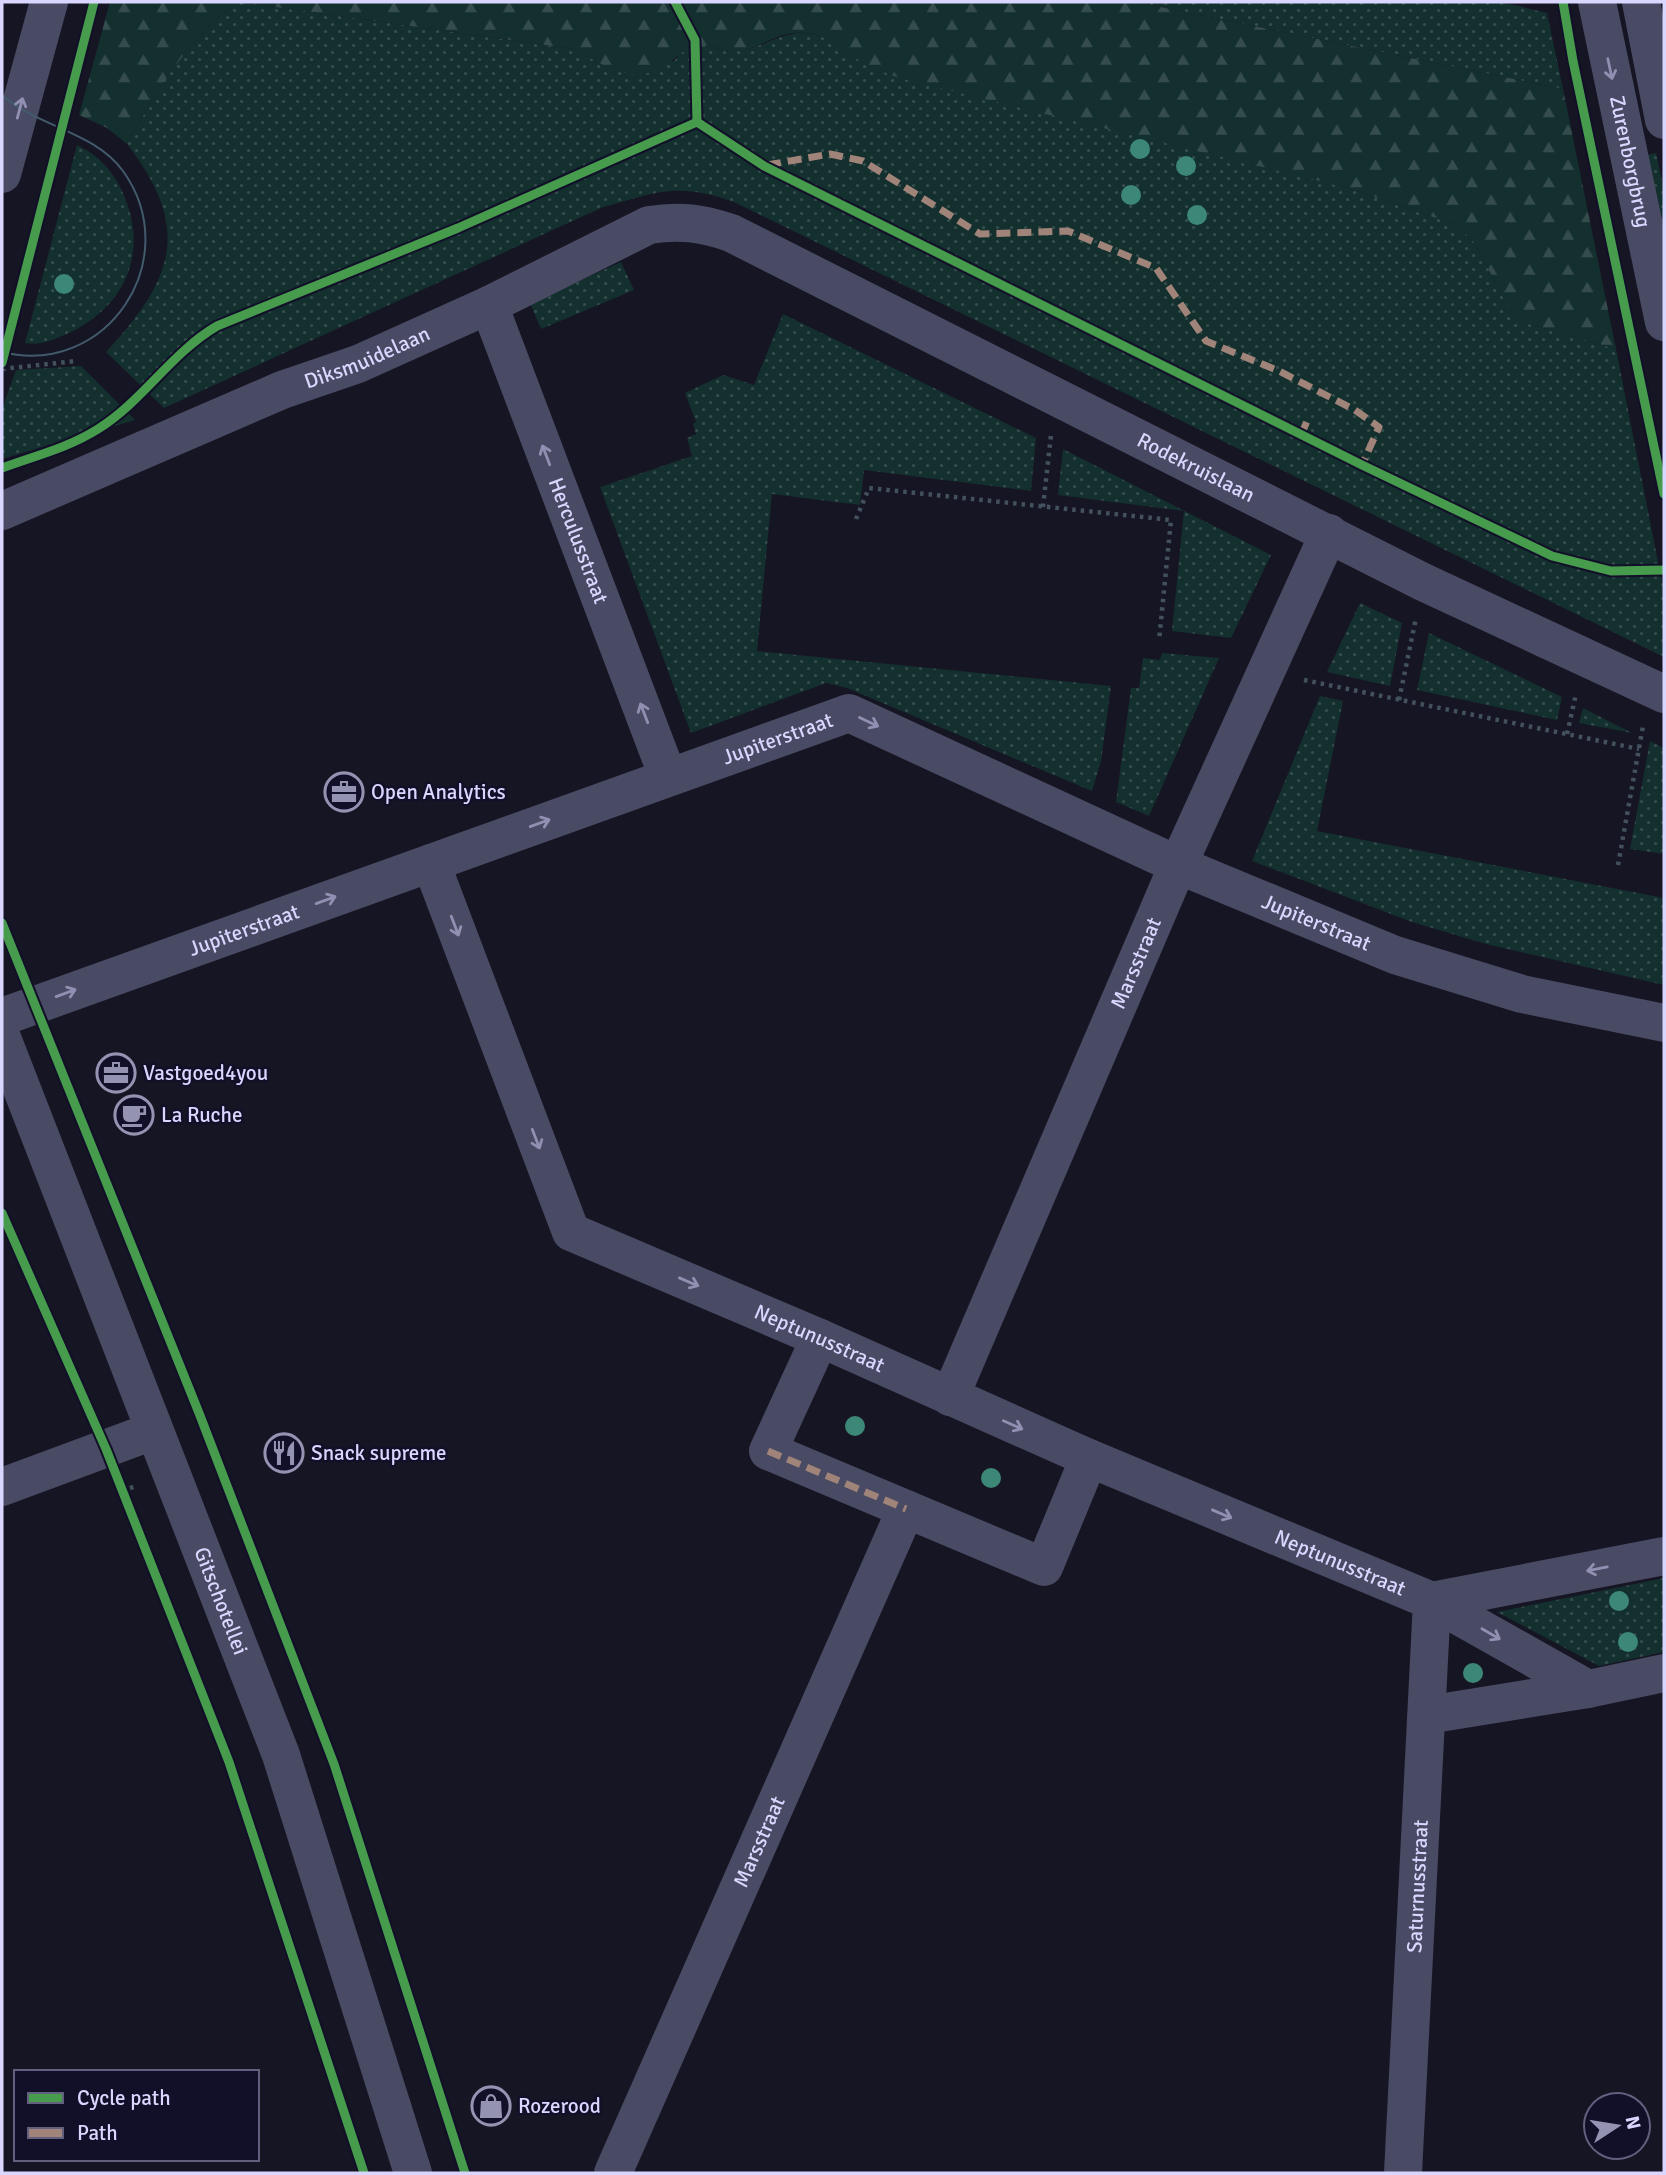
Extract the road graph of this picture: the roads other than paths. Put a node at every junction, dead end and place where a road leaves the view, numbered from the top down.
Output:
1 (50, 2) edge
2 (1597, 2) edge
3 (1641, 2) edge
4 (1664, 120) edge
5 (2, 174) edge
6 (731, 233) joint
7 (489, 305) junction
8 (1664, 323) edge
9 (2, 511) edge
10 (1329, 533) junction
11 (1657, 691) edge
12 (668, 777) junction
13 (431, 863) junction
14 (1178, 865) junction
15 (2, 1017) edge
16 (1664, 1023) edge
17 (2, 1038) edge
18 (820, 1338) junction
19 (950, 1397) junction
20 (153, 1431) junction
21 (1089, 1458) junction
22 (2, 1487) edge
23 (906, 1509) junction
24 (1664, 1556) edge
25 (1432, 1601) junction
26 (1664, 1673) edge
27 (1588, 1689) junction
28 (1427, 1715) junction
29 (413, 2173) edge
30 (613, 2173) edge
31 (1404, 2173) edge

5 -> 1 street
2 -> 8 street, Zurenborgbrug
3 - 4 street, Zurenborgbrug
6 - 7 street, Diksmuidelaan
6 - 10 street, Rodekruislaan
7 - 9 street, Diksmuidelaan
12 -> 7 street, Herculusstraat
10 - 11 street, Rodekruislaan
10 - 14 street, Marsstraat
13 -> 12 street, Jupiterstraat
12 -> 14 street, Jupiterstraat
15 -> 13 street, Jupiterstraat
13 -> 18 street, Neptunusstraat
14 - 16 street, Jupiterstraat
14 - 19 street, Marsstraat
17 - 20 street, Gitschotellei
18 - 19 street, Neptunusstraat
18 - 23 street
19 -> 21 street, Neptunusstraat
20 - 22 street
20 - 29 street, Gitschotellei
21 - 23 street
21 -> 25 street, Neptunusstraat
23 - 30 street, Marsstraat
24 -> 25 street, Neptunusstraat
25 -> 27 street, Neptunusstraat
25 - 28 street, Saturnusstraat
26 - 27 street
27 - 28 street
28 - 31 street, Saturnusstraat

